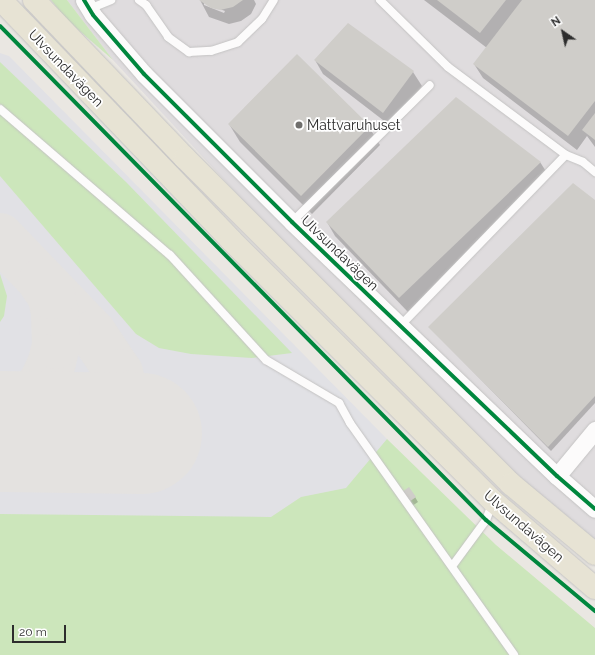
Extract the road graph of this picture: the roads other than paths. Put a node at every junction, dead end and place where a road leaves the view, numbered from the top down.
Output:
1 (0, 0) edge
2 (34, 0) edge
3 (111, 0) edge
4 (139, 0) edge
5 (274, 0) edge
6 (380, 0) edge
7 (87, 4) edge
8 (430, 84) dead end
9 (0, 109) edge
10 (566, 156) junction
11 (595, 172) edge
12 (292, 222) junction
13 (399, 327) junction
14 (595, 430) edge
15 (557, 476) junction
16 (493, 501) junction
17 (595, 509) edge
18 (595, 554) edge
19 (453, 565) junction
20 (595, 588) edge
21 (514, 655) edge

1 - 16 main road, Ulvsundavägen
2 - 18 main road, Ulvsundavägen
3 - 7 lane
4 - 5 lane
6 - 10 lane
7 - 12 street, Ulvsundavägen
8 - 12 lane, Ulvsundavägen
9 - 19 lane
10 - 11 lane
10 - 13 lane
12 - 13 street, Ulvsundavägen
13 - 15 street, Ulvsundavägen
14 - 15 street
15 - 17 street, Ulvsundavägen
16 - 19 lane
16 - 20 main road, Ulvsundavägen
19 - 21 lane

